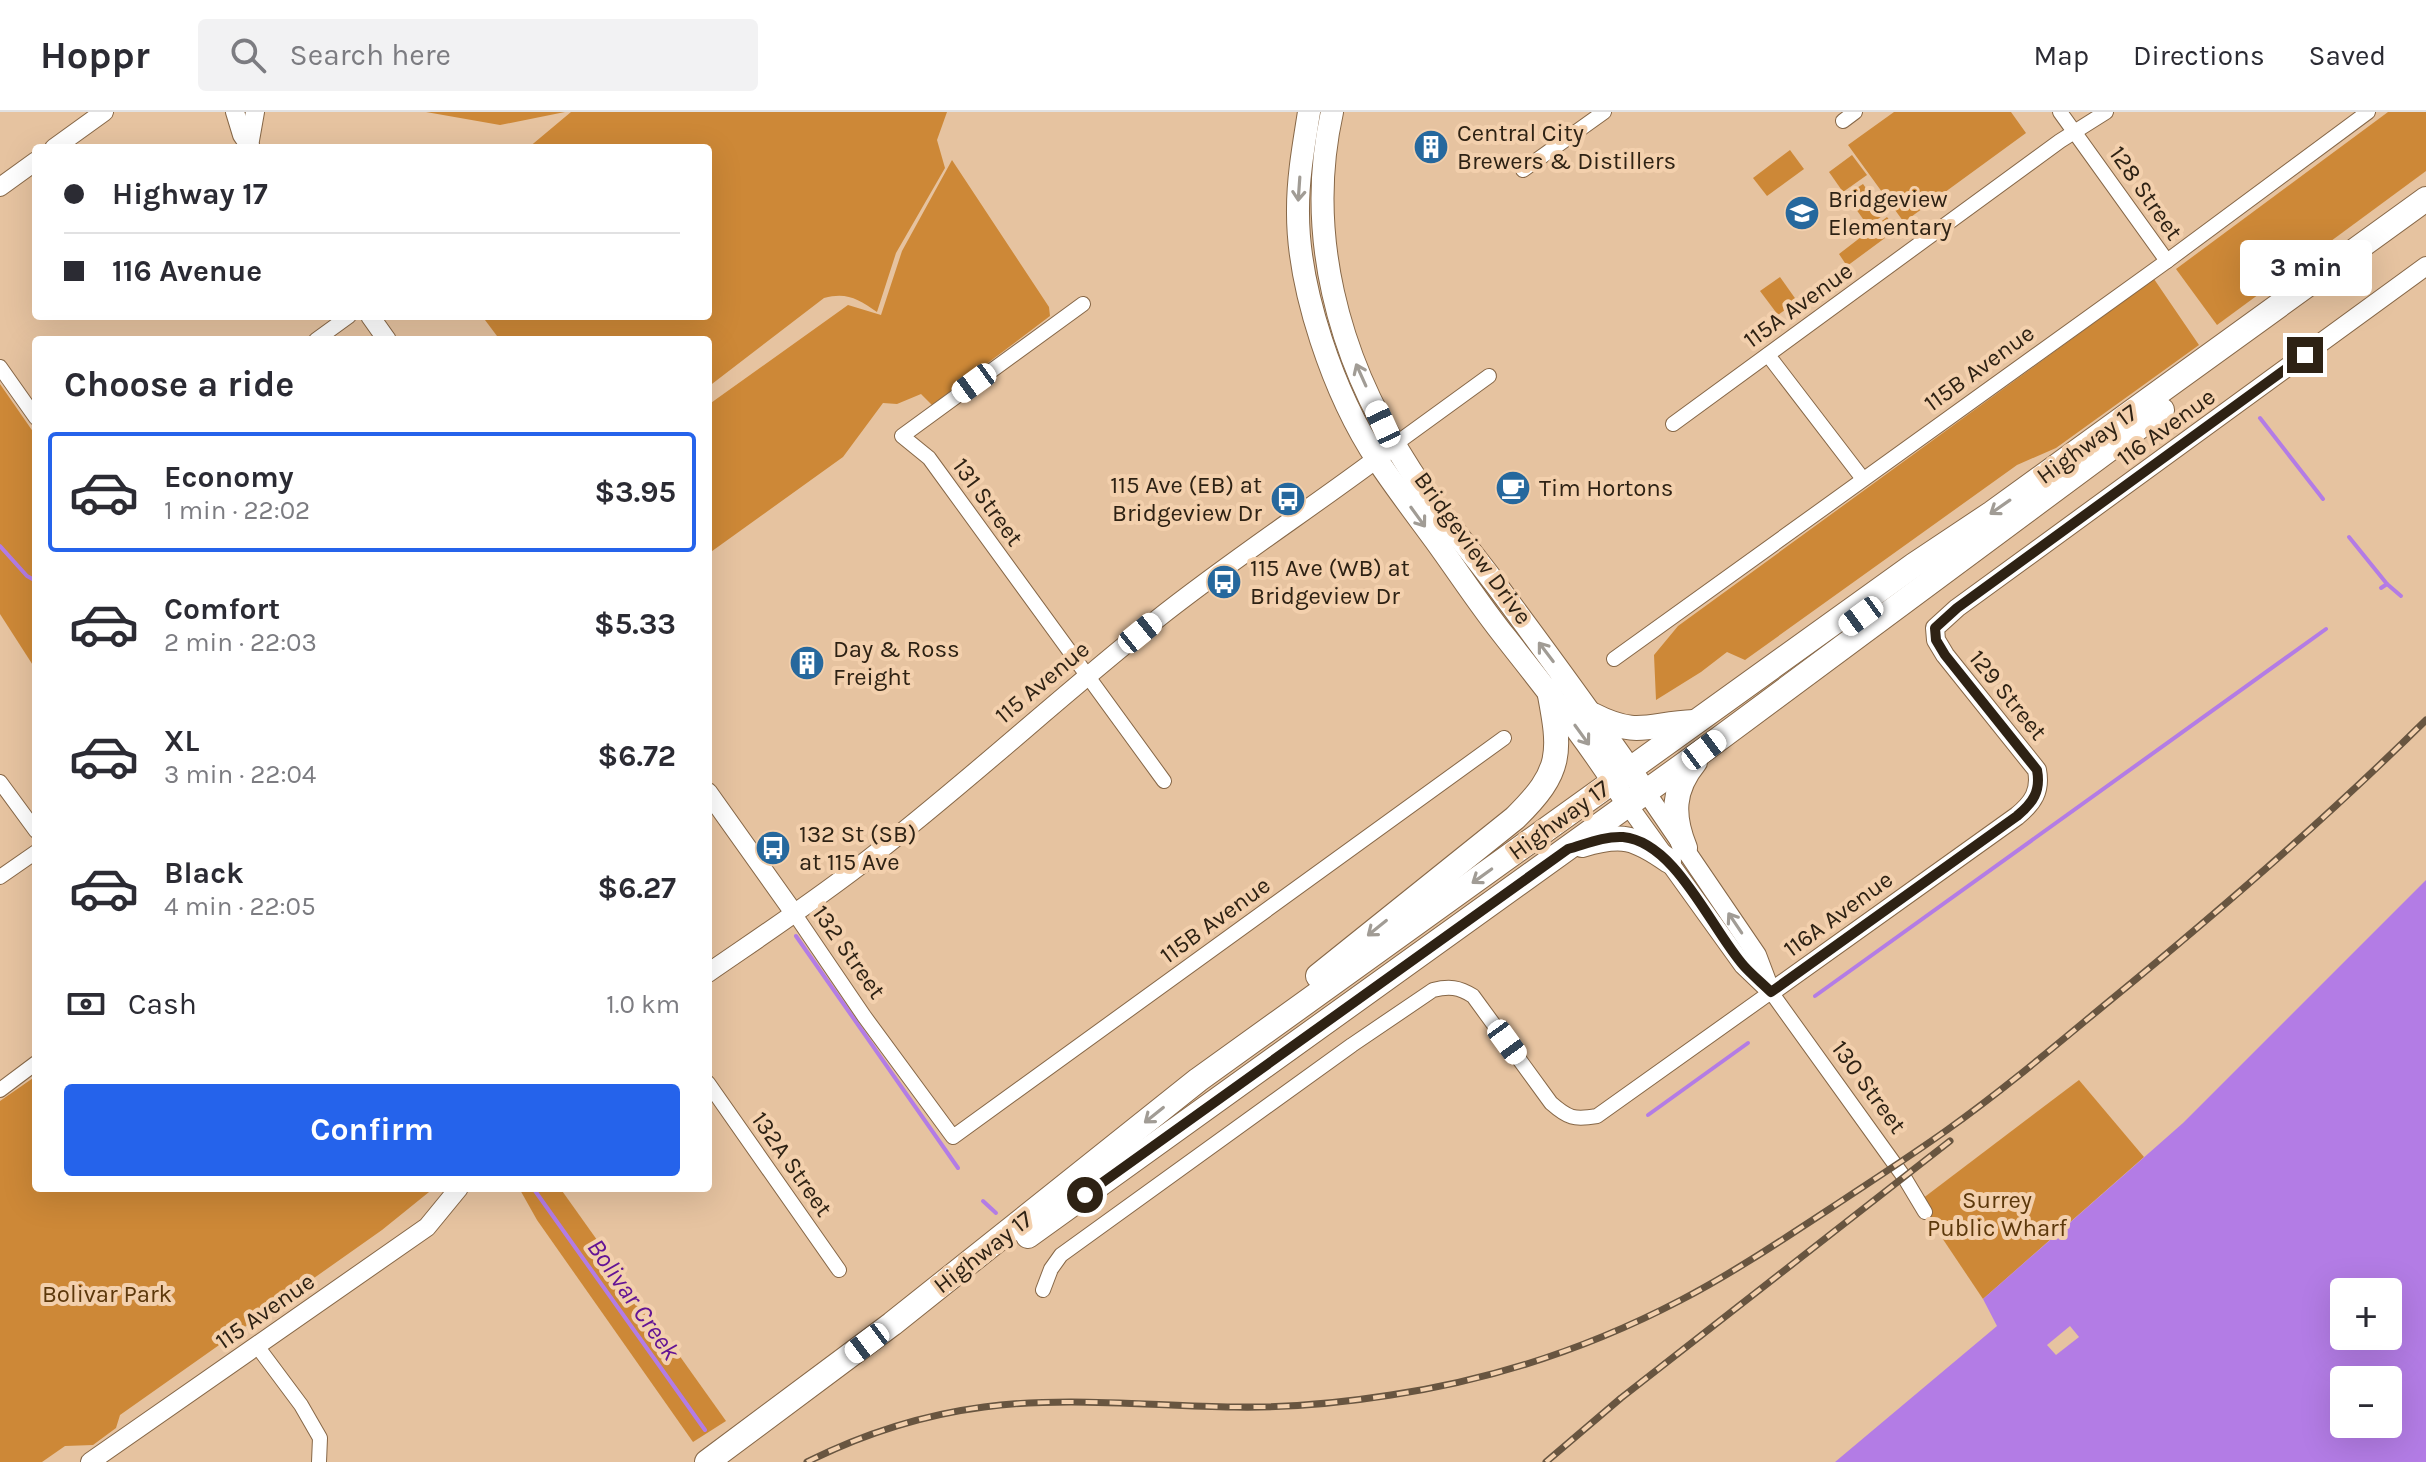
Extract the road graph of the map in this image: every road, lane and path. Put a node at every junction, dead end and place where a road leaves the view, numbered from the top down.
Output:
1 (104, 112) edge
2 (235, 112) edge
3 (255, 112) edge
4 (1309, 112) edge
5 (1332, 112) edge
6 (1604, 112) edge
7 (2060, 112) edge
8 (2106, 112) edge
9 (2339, 112) edge
10 (2368, 112) edge
11 (2349, 126) junction
12 (2076, 133) junction
13 (60, 144) edge
14 (248, 144) edge
15 (250, 144) edge
16 (32, 164) edge
17 (1523, 170) dead end
18 (0, 187) edge
19 (2426, 199) edge
20 (2426, 218) edge
21 (2167, 261) junction
22 (2426, 266) edge
23 (1083, 304) dead end
24 (344, 320) edge
25 (322, 336) edge
26 (1768, 355) junction
27 (0, 367) edge
28 (1489, 376) dead end
29 (32, 412) edge
30 (1673, 424) dead end
31 (1385, 452) junction
32 (1863, 479) junction
33 (1914, 565) junction
34 (1935, 628) joint
35 (1614, 659) dead end
36 (1087, 675) junction
37 (1549, 690) junction
38 (1593, 715) junction
39 (1696, 722) junction
40 (1504, 738) dead end
41 (1704, 750) junction
42 (1164, 781) dead end
43 (0, 782) edge
44 (1632, 786) junction
45 (2037, 793) joint
46 (712, 798) edge
47 (32, 826) edge
48 (1568, 849) junction
49 (32, 855) edge
50 (1677, 855) junction
51 (0, 877) edge
52 (794, 913) junction
53 (712, 970) edge
54 (1771, 992) junction
55 (32, 1066) edge
56 (1198, 1080) junction
57 (712, 1089) edge
58 (0, 1090) edge
59 (953, 1137) joint
60 (456, 1192) edge
61 (1925, 1212) dead end
62 (839, 1270) dead end
63 (1043, 1290) dead end
64 (257, 1346) junction
65 (90, 1462) edge
66 (319, 1462) edge
67 (707, 1462) edge
68 (735, 1462) edge

1 - 13 street
2 - 14 street
3 - 15 street
4 -> 31 main road, Bridgeview Drive
31 -> 5 main road, Bridgeview Drive
6 - 17 street
7 - 12 street, 128 Street
8 - 12 street, 115A Avenue
9 - 11 street
10 - 11 street, 115B Avenue
11 - 21 street, 115B Avenue
12 - 21 street, 128 Street
12 - 26 street, 115A Avenue
16 - 18 street
19 -> 33 highway, Highway 17
20 - 41 highway, Highway 17
21 - 32 street, 115B Avenue
22 - 34 street, 116 Avenue
23 - 36 street, 131 Street
24 - 25 street
26 - 30 street, 115A Avenue
26 - 32 street
27 - 29 street
28 - 31 street, 115 Avenue
31 - 36 street, 115 Avenue
31 -> 37 main road, Bridgeview Drive
38 -> 31 main road, Bridgeview Drive
32 - 35 street, 115B Avenue
33 - 39 highway, Highway 17
33 - 44 highway
34 - 45 street, 129 Street
36 - 42 street, 131 Street
36 - 52 street, 115 Avenue
37 -> 44 main road, Bridgeview Drive
37 -> 56 highway
38 - 39 highway
38 - 44 main road, Bridgeview Drive
39 - 44 highway, Highway 17
40 - 59 street, 115B Avenue
41 - 44 highway, Highway 17
41 - 50 highway
43 - 47 street
44 - 48 highway, Highway 17
44 - 50 street, 130 Street
44 -> 56 highway, Highway 17
45 - 54 street, 116A Avenue
46 - 52 street, 132 Street
48 - 50 highway
48 - 68 highway, Highway 17
49 - 51 street
50 - 54 street, 130 Street
52 - 53 street, 115 Avenue
52 - 59 street, 132 Street
54 - 61 street, 130 Street
54 - 63 street, 116A Avenue
55 - 58 street
56 -> 67 highway, Highway 17
57 - 62 street, 132A Street
60 - 64 street, 115 Avenue
64 - 65 street, 115 Avenue
64 - 66 street

